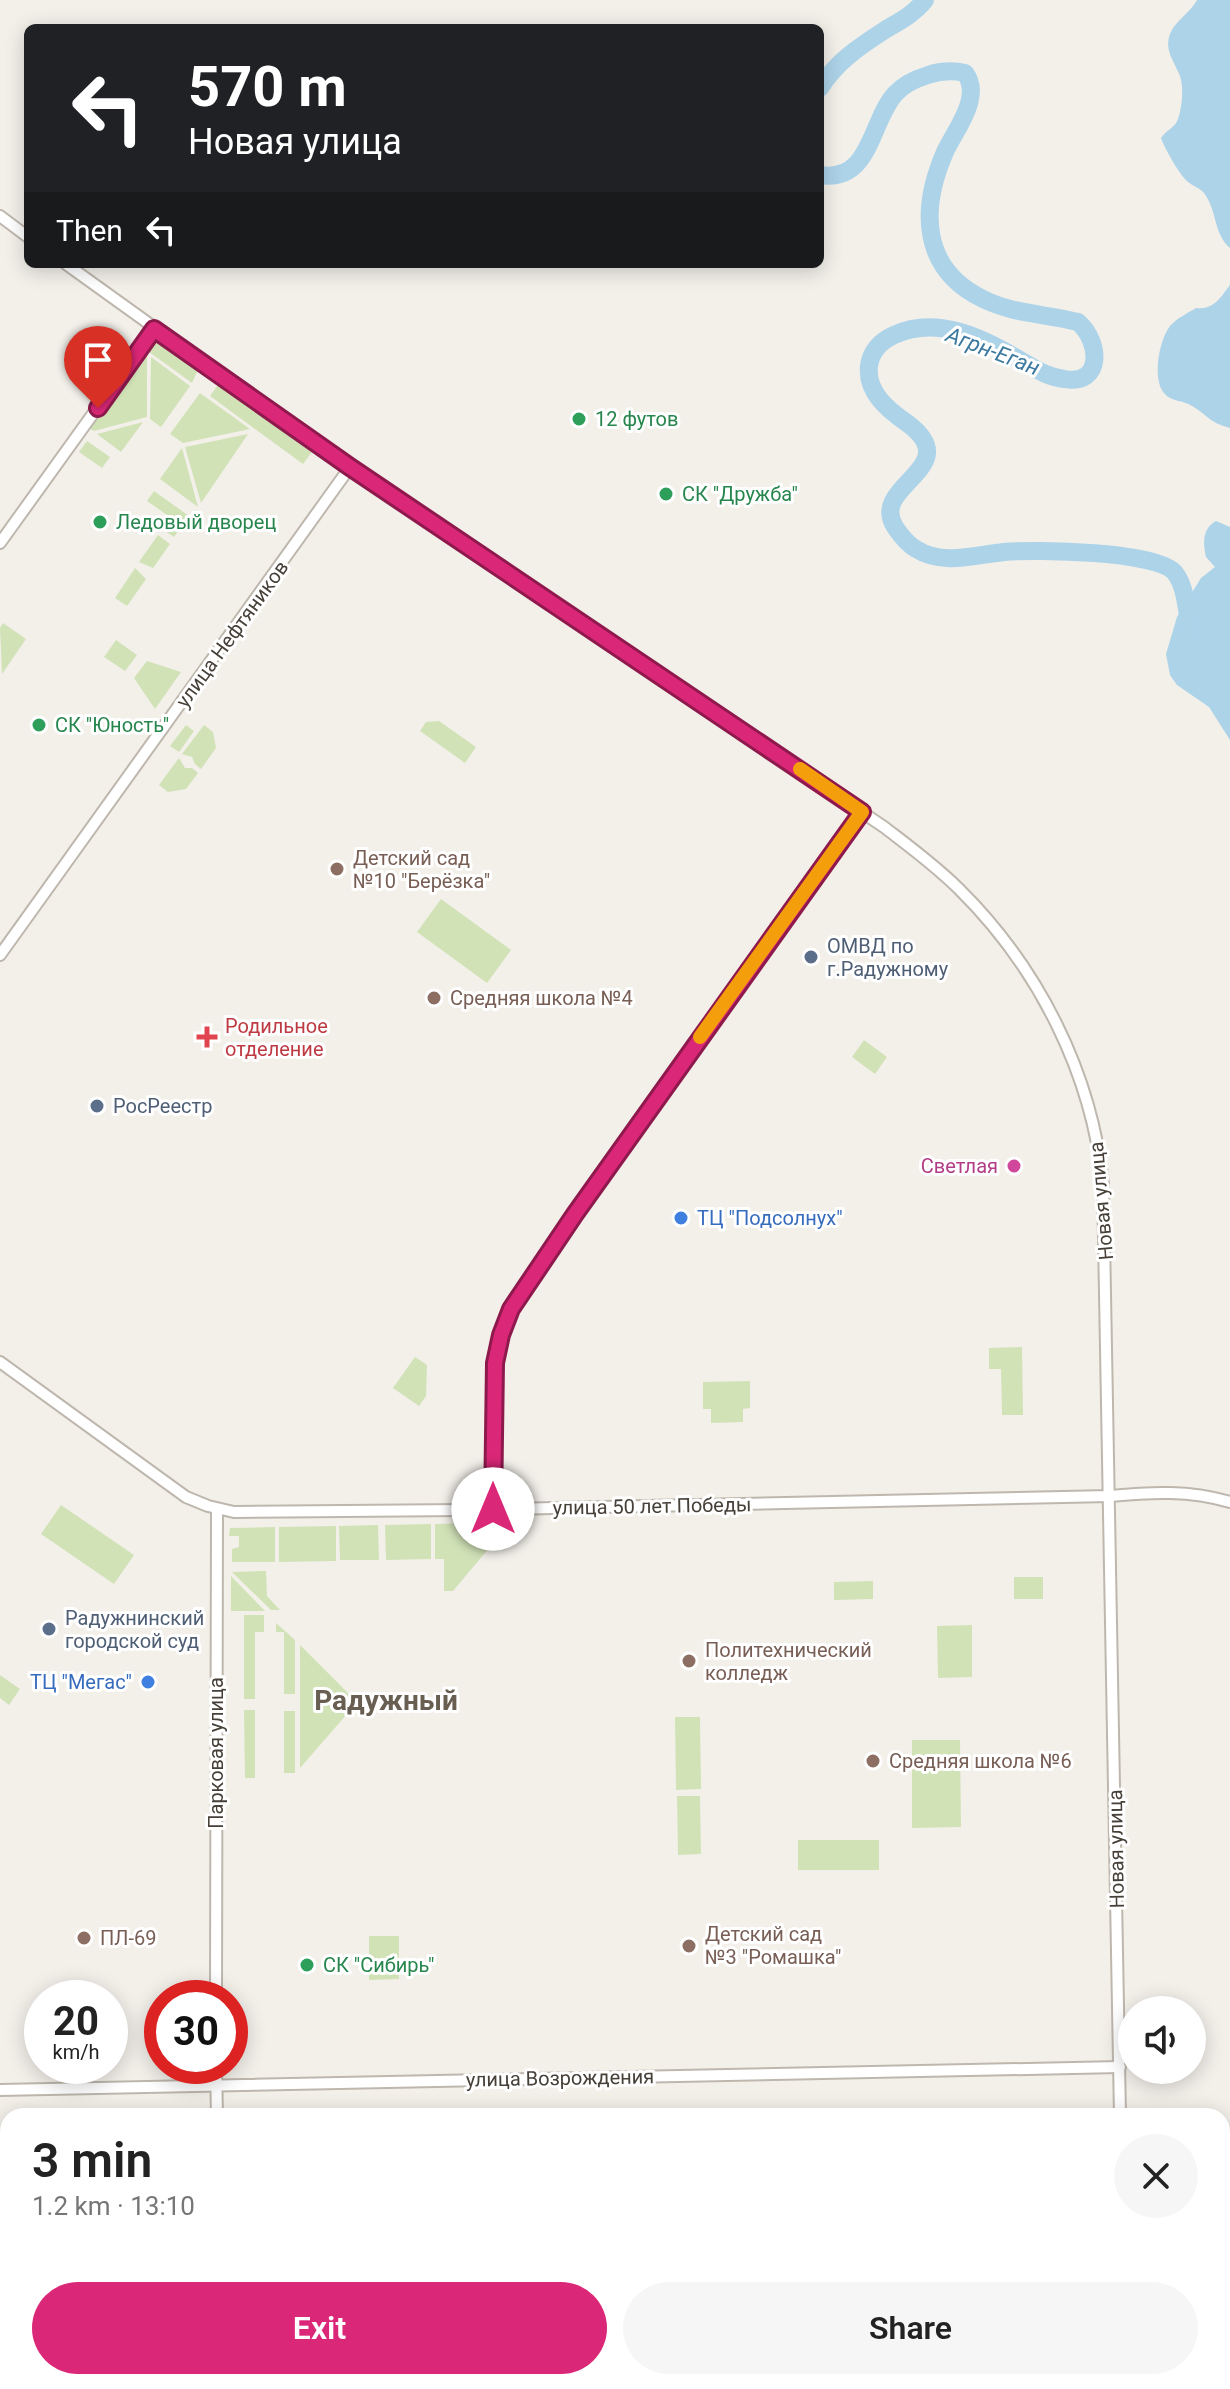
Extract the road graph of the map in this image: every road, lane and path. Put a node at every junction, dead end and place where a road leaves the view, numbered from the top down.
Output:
1 (0, 216) edge
2 (24, 234) edge
3 (71, 268) edge
4 (154, 329) junction
5 (350, 467) junction
6 (0, 543) edge
7 (862, 812) junction
8 (0, 955) edge
9 (0, 1362) edge
10 (1110, 1496) junction
11 (1230, 1502) edge
12 (217, 1509) junction
13 (493, 1509) junction
14 (216, 1980) edge
15 (1119, 1996) edge
16 (1118, 2067) edge
17 (1120, 2084) edge
18 (216, 2085) junction
19 (0, 2090) edge
20 (217, 2108) edge
21 (1120, 2108) edge

1 - 2 street
3 - 4 street, Новая улица
4 - 5 street, Новая улица
4 - 6 street
5 - 7 street, Новая улица
5 - 8 street, улица Нефтяников
7 - 10 street, Новая улица
7 - 13 street
9 - 12 street, улица 50 лет Победы
10 - 11 street, улица 50 лет Победы
10 - 13 street, улица 50 лет Победы
10 - 15 street, Новая улица
12 - 13 street, улица 50 лет Победы
12 - 14 street, Парковая улица
16 - 18 street, улица Возрождения
17 - 21 street, Новая улица
18 - 19 street, улица Возрождения
18 - 20 street

